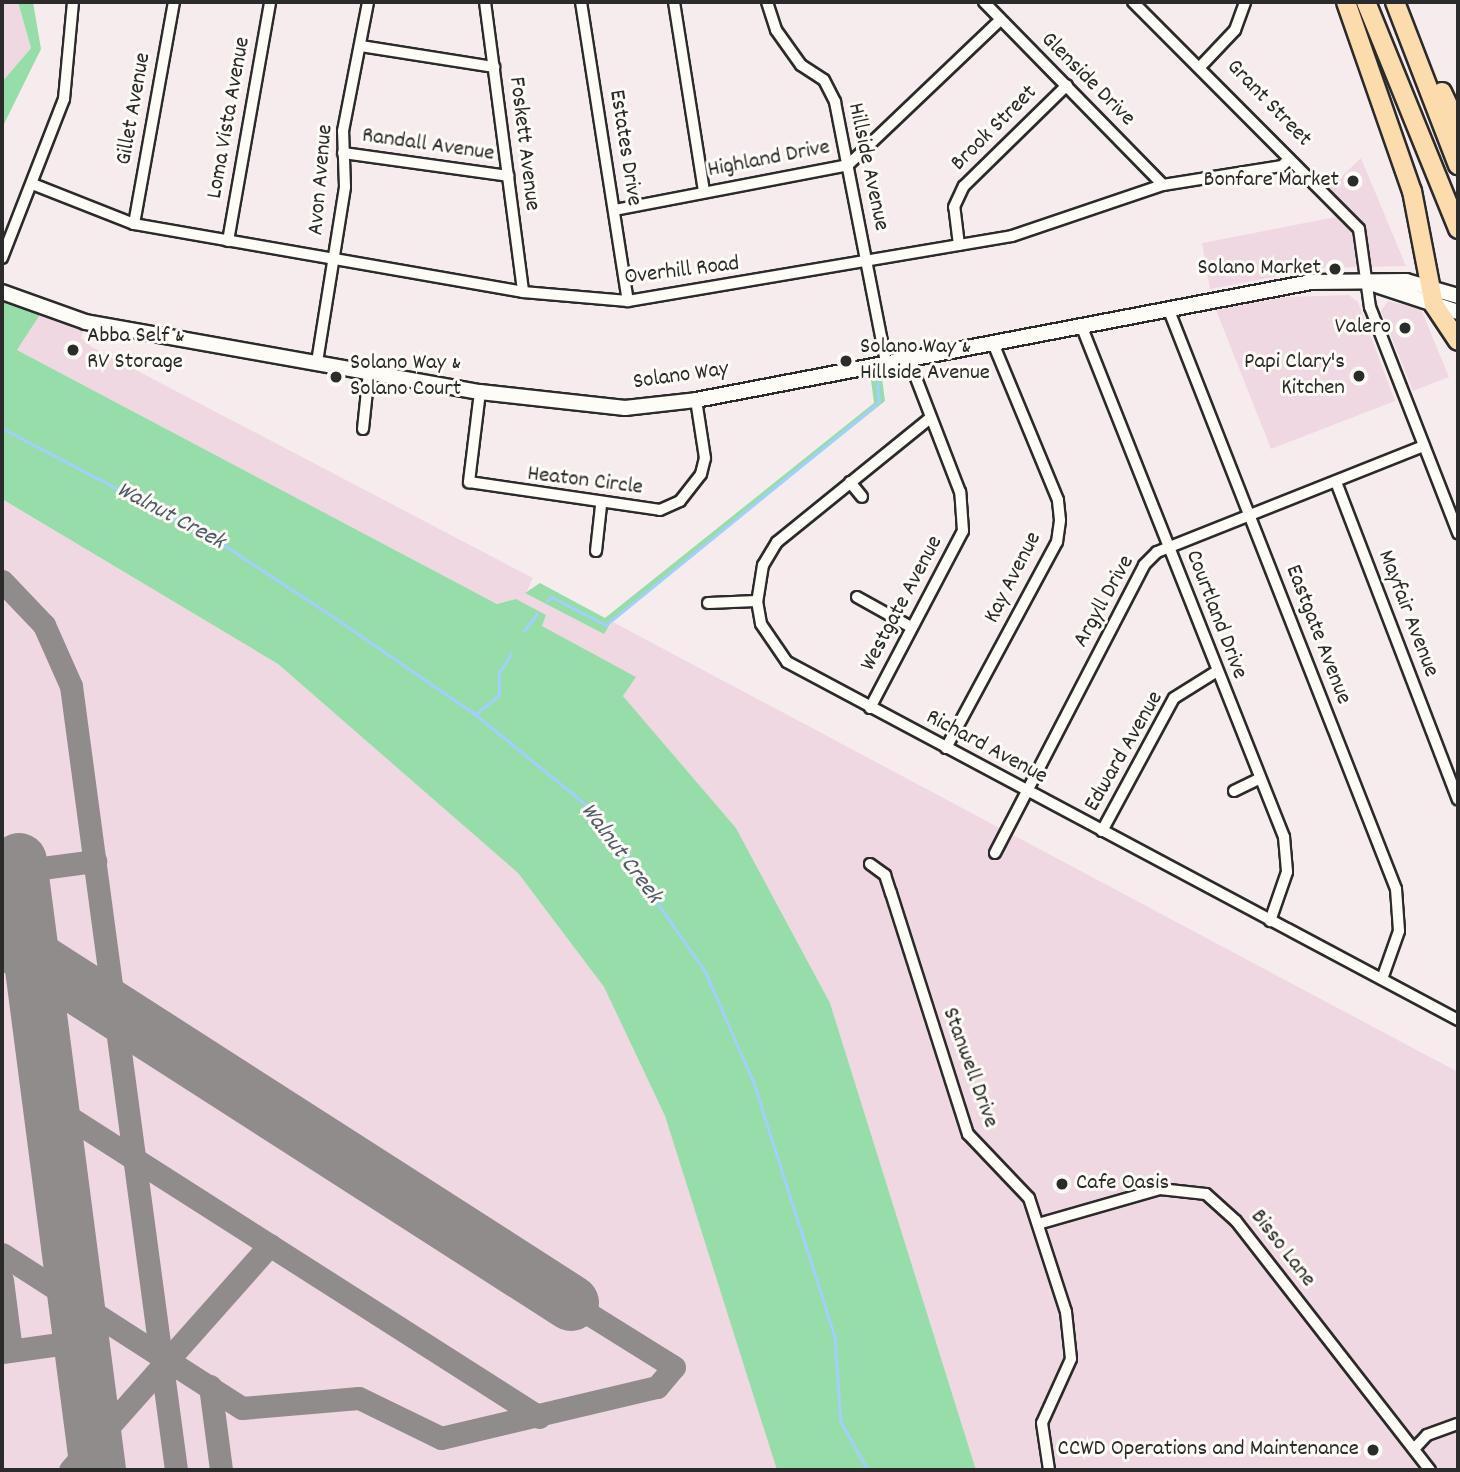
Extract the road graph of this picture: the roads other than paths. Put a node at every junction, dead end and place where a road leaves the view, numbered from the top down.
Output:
1 (73, 2) edge
2 (174, 2) edge
3 (270, 2) edge
4 (368, 2) edge
5 (485, 2) edge
6 (581, 2) edge
7 (674, 2) edge
8 (766, 2) edge
9 (984, 2) edge
10 (1133, 2) edge
11 (1245, 2) edge
12 (1346, 2) edge
13 (1366, 2) edge
14 (1396, 2) edge
15 (1000, 20) junction
16 (361, 46) junction
17 (494, 67) junction
18 (1200, 67) junction
19 (1067, 85) junction
20 (1458, 127) edge
21 (344, 153) junction
22 (1289, 159) junction
23 (848, 165) junction
24 (1458, 165) edge
25 (508, 176) junction
26 (1163, 184) junction
27 (34, 185) junction
28 (704, 192) junction
29 (615, 210) junction
30 (134, 224) junction
31 (1458, 229) edge
32 (228, 240) junction
33 (959, 245) junction
34 (2, 258) edge
35 (334, 260) junction
36 (867, 262) junction
37 (1370, 283) junction
38 (1433, 286) junction
39 (2, 292) edge
40 (523, 292) junction
41 (628, 301) junction
42 (1434, 305) junction
43 (1168, 308) junction
44 (1457, 316) edge
45 (1081, 325) junction
46 (992, 341) junction
47 (908, 357) junction
48 (317, 362) junction
49 (886, 362) junction
50 (369, 372) junction
51 (480, 392) junction
52 (696, 400) junction
53 (929, 419) junction
54 (363, 429) dead end
55 (1424, 446) junction
56 (850, 482) junction
57 (1336, 482) junction
58 (862, 497) dead end
59 (601, 506) junction
60 (1250, 516) junction
61 (1458, 533) edge
62 (1168, 546) junction
63 (596, 551) dead end
64 (857, 597) dead end
65 (757, 601) junction
66 (708, 603) dead end
67 (911, 627) junction
68 (1217, 671) junction
69 (870, 708) junction
70 (946, 748) junction
71 (1259, 779) junction
72 (1025, 790) junction
73 (1234, 791) dead end
74 (1458, 799) edge
75 (1102, 831) junction
76 (995, 853) dead end
77 (870, 864) dead end
78 (1270, 921) junction
79 (1382, 979) junction
80 (1458, 1020) edge
81 (1038, 1224) junction
82 (1458, 1424) edge
83 (1413, 1448) junction
84 (1049, 1470) edge
85 (1430, 1470) edge

1 - 27 street
2 - 30 street, Gillet Avenue
3 - 32 street, Loma Vista Avenue
4 - 16 street, Avon Avenue
5 - 17 street, Foskett Avenue
6 - 29 street, Estates Drive
7 - 28 street
8 - 23 street, Hillside Avenue
9 - 15 street, Glenside Drive
10 - 18 street, Grant Street
11 - 18 street
12 - 38 highway
13 - 31 highway
14 - 20 highway
14 - 24 highway
15 - 19 street, Glenside Drive
15 - 23 street, Highland Drive
16 - 17 street
16 - 21 street, Avon Avenue
17 - 25 street, Foskett Avenue
18 - 22 street, Grant Street
19 - 26 street, Glenside Drive
19 - 33 street, Brook Street
21 - 25 street, Randall Avenue
21 - 35 street, Avon Avenue
22 - 26 street, Overhill Road
22 - 37 street, Grant Street
23 - 28 street, Highland Drive
23 - 36 street, Hillside Avenue
25 - 40 street, Foskett Avenue
26 - 33 street, Overhill Road
27 - 30 street, Overhill Road
27 - 34 street
28 - 29 street, Highland Drive
29 - 41 street, Estates Drive
30 - 32 street, Overhill Road
32 - 35 street, Overhill Road
33 - 36 street, Overhill Road
35 - 40 street, Overhill Road
35 - 48 street, Avon Avenue
36 - 41 street, Overhill Road
36 - 49 street, Hillside Avenue
37 - 38 street
37 - 42 street
37 - 43 street, Solano Way
37 - 55 street, Grant Street
38 - 42 highway
38 - 44 street
39 - 48 street, Solano Way
40 - 41 street, Overhill Road
42 - 44 highway
43 - 45 street, Solano Way
43 - 60 street, Eastgate Avenue
45 - 46 street, Solano Way
45 - 62 street, Courtland Drive
46 - 47 street, Solano Way
46 - 70 street, Kay Avenue
47 - 49 street, Solano Way
47 - 53 street, Westgate Avenue
48 - 50 street, Solano Way
49 - 52 street, Solano Way
50 - 51 street, Solano Way
50 - 54 street
51 - 52 street, Solano Way
51 - 59 street, Heaton Circle
52 - 59 street, Heaton Circle
53 - 56 street, Richard Avenue
53 - 67 street, Westgate Avenue
55 - 57 street, Argyll Drive
55 - 61 street, Grant Street
56 - 58 street
56 - 65 street, Richard Avenue
57 - 60 street, Argyll Drive
57 - 74 street, Mayfair Avenue
59 - 63 street
60 - 62 street, Argyll Drive
60 - 79 street, Eastgate Avenue
62 - 68 street, Courtland Drive
62 - 72 street, Argyll Drive
64 - 67 street
65 - 66 street
65 - 69 street, Richard Avenue
67 - 69 street, Westgate Avenue
68 - 71 street, Courtland Drive
68 - 75 street, Edward Avenue
69 - 70 street, Richard Avenue
70 - 72 street, Richard Avenue
71 - 73 street
71 - 78 street, Courtland Drive
72 - 75 street, Richard Avenue
72 - 76 street, Argyll Drive
75 - 78 street, Richard Avenue
77 - 81 street, Stanwell Drive
78 - 79 street, Richard Avenue
79 - 80 street, Richard Avenue
81 - 83 street, Bisso Lane
81 - 84 street, Stanwell Drive
82 - 83 street
83 - 85 street, Bisso Lane

